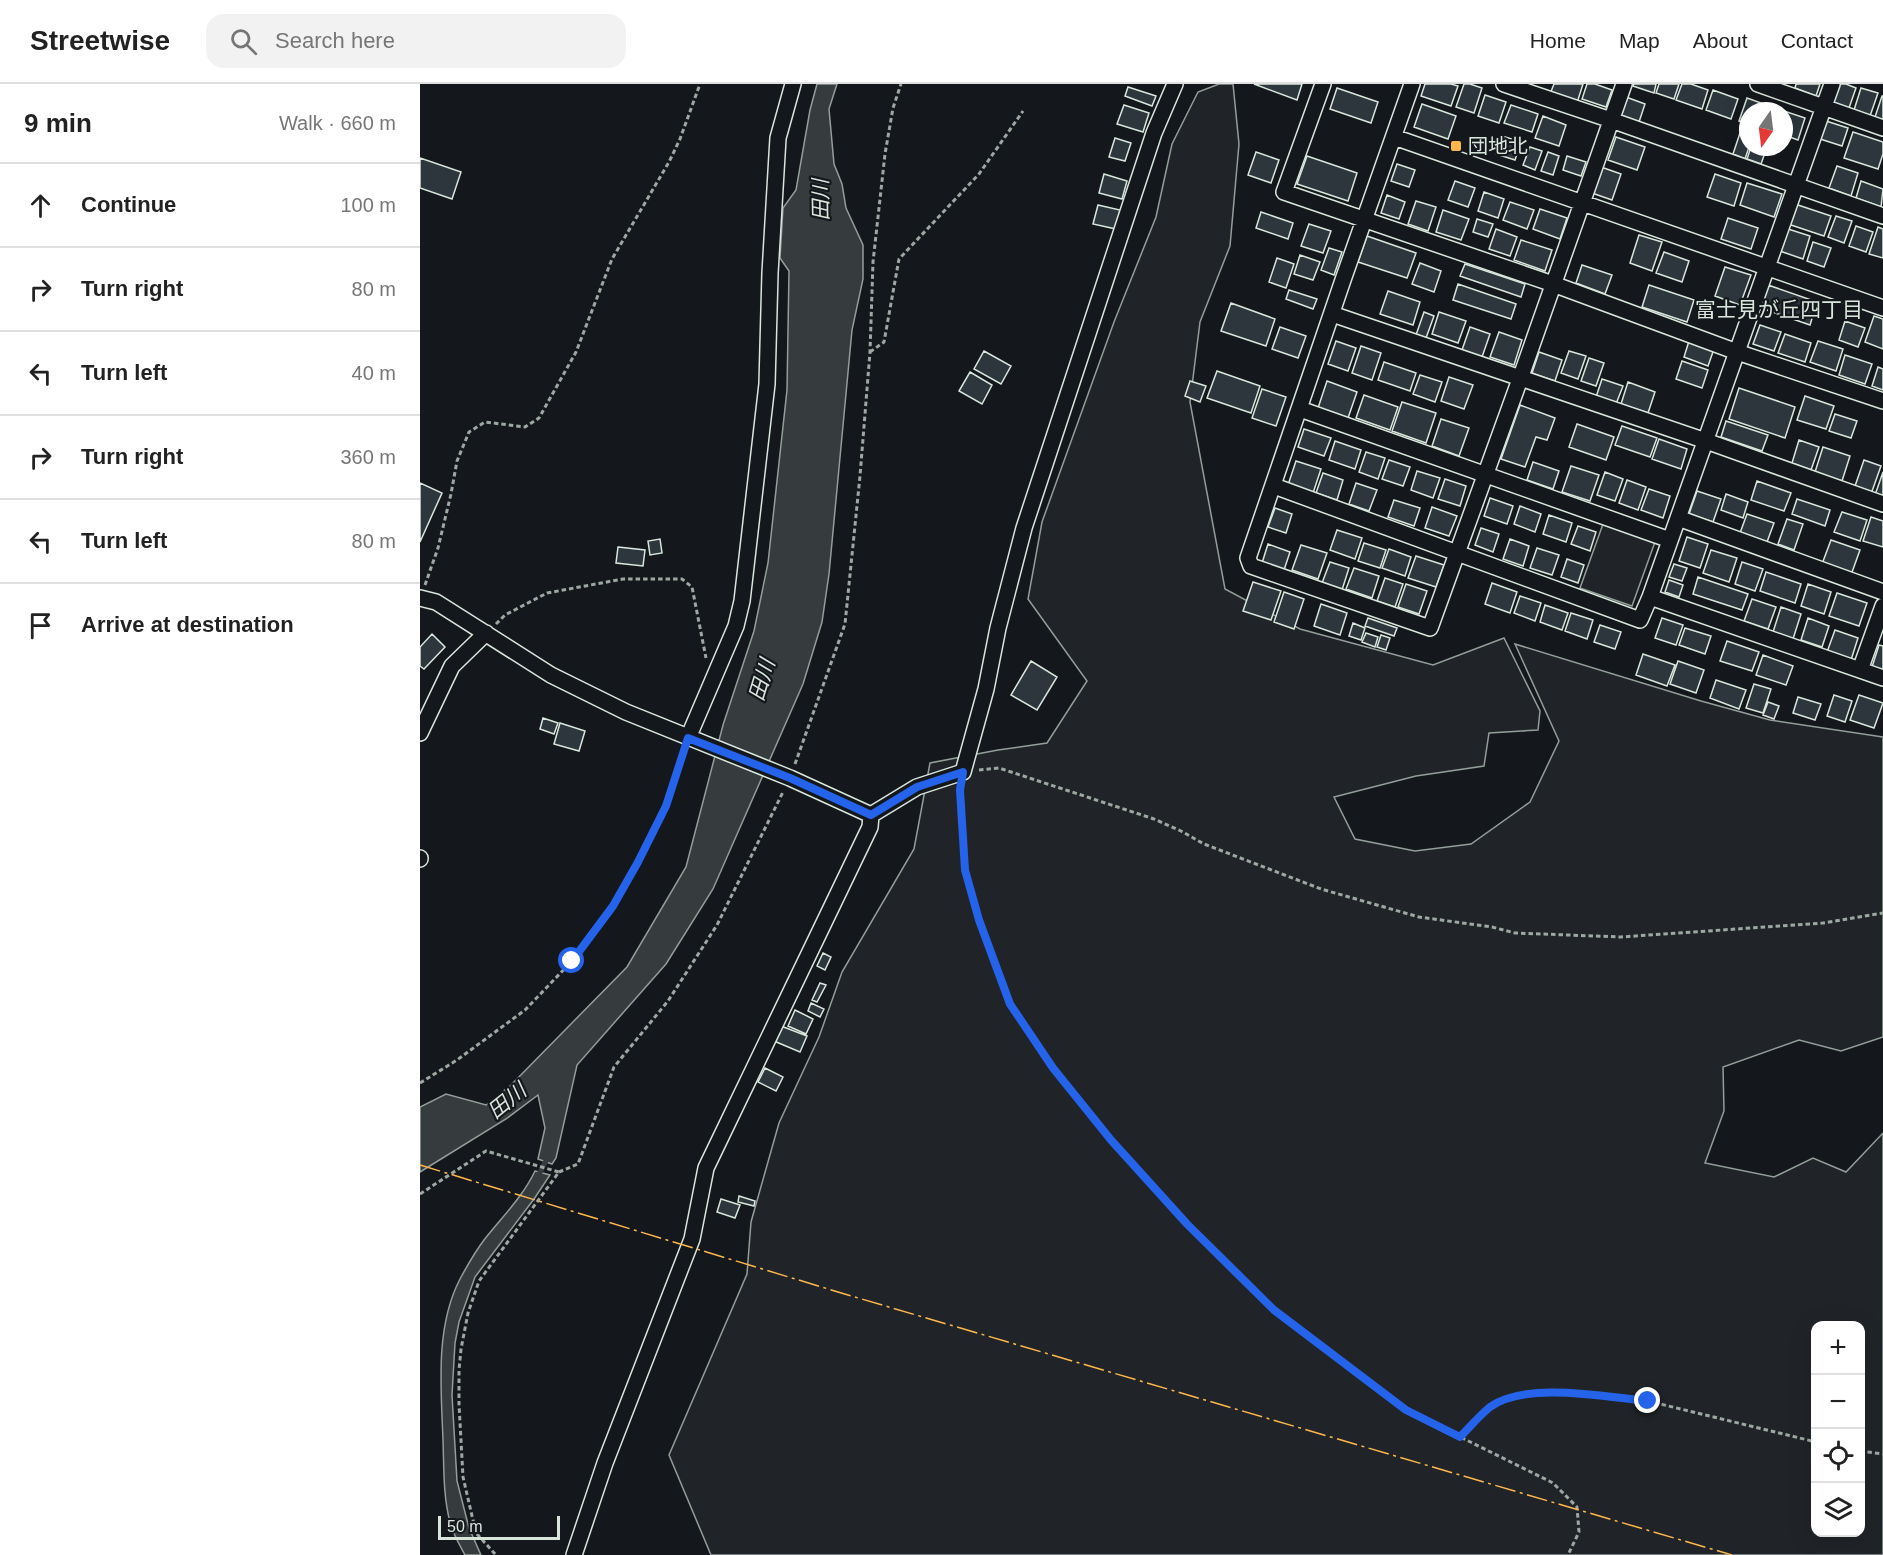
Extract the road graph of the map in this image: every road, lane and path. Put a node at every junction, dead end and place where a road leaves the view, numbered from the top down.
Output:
1 (700, 84) edge
2 (793, 84) edge
3 (901, 84) edge
4 (1175, 84) edge
5 (1323, 84) edge
6 (1412, 84) edge
7 (1504, 84) edge
8 (1624, 84) edge
9 (1758, 84) edge
10 (1832, 84) edge
11 (1824, 107) junction
12 (1023, 111) dead end
13 (1611, 120) junction
14 (1883, 128) edge
15 (1394, 137) junction
16 (1796, 185) junction
17 (1581, 202) junction
18 (1883, 216) edge
19 (1364, 220) junction
20 (1766, 267) junction
21 (1553, 284) junction
22 (1883, 308) edge
23 (1332, 314) junction
24 (870, 351) junction
25 (1737, 352) junction
26 (1520, 379) junction
27 (1883, 402) edge
28 (1300, 410) junction
29 (1706, 441) junction
30 (1485, 476) junction
31 (1274, 486) junction
32 (1883, 504) edge
33 (1678, 518) junction
34 (1670, 540) junction
35 (1457, 554) junction
36 (1883, 592) edge
37 (1650, 597) junction
38 (420, 598) edge
39 (1883, 606) edge
40 (486, 633) junction
41 (1860, 670) junction
42 (1883, 678) edge
43 (712, 686) junction
44 (420, 733) edge
45 (691, 739) junction
46 (963, 772) junction
47 (790, 778) junction
48 (871, 815) junction
49 (1883, 913) edge
50 (420, 1083) edge
51 (559, 1172) junction
52 (420, 1194) edge
53 (1460, 1437) junction
54 (1811, 1441) edge
55 (1865, 1452) edge
56 (1883, 1454) edge
57 (496, 1555) edge
58 (574, 1555) edge
59 (1568, 1555) edge

1 - 38 path
2 - 43 street
3 - 24 path
4 - 46 street
5 - 19 street
6 - 15 street
7 - 13 street
8 - 13 street
9 - 11 street
10 - 11 street
11 - 14 street
11 - 16 street
12 - 24 path
13 - 16 street
13 - 17 street
15 - 17 street
15 - 19 street
16 - 18 street
16 - 20 street
17 - 20 street
17 - 21 street
19 - 21 street
19 - 23 street
20 - 22 street
20 - 25 street
21 - 25 street
21 - 26 street
23 - 26 street
23 - 28 street
24 - 47 path
25 - 27 street
25 - 29 street
26 - 29 street
26 - 30 street
28 - 30 street
28 - 31 street
29 - 32 street
29 - 33 street
30 - 34 street
30 - 35 street
31 - 35 street
31 - 35 street
33 - 34 street
33 - 36 street
34 - 37 street
35 - 37 street
37 - 41 street
38 - 40 street
39 - 41 street
40 - 43 path
40 - 44 street
40 - 45 street
41 - 42 street
43 - 45 street
45 - 47 street
45 - 50 path
46 - 48 street
46 - 49 path
46 - 53 path
47 - 48 street
47 - 51 path
48 - 58 street
51 - 52 path
51 - 57 path
53 - 54 path
53 - 59 path
55 - 56 path

